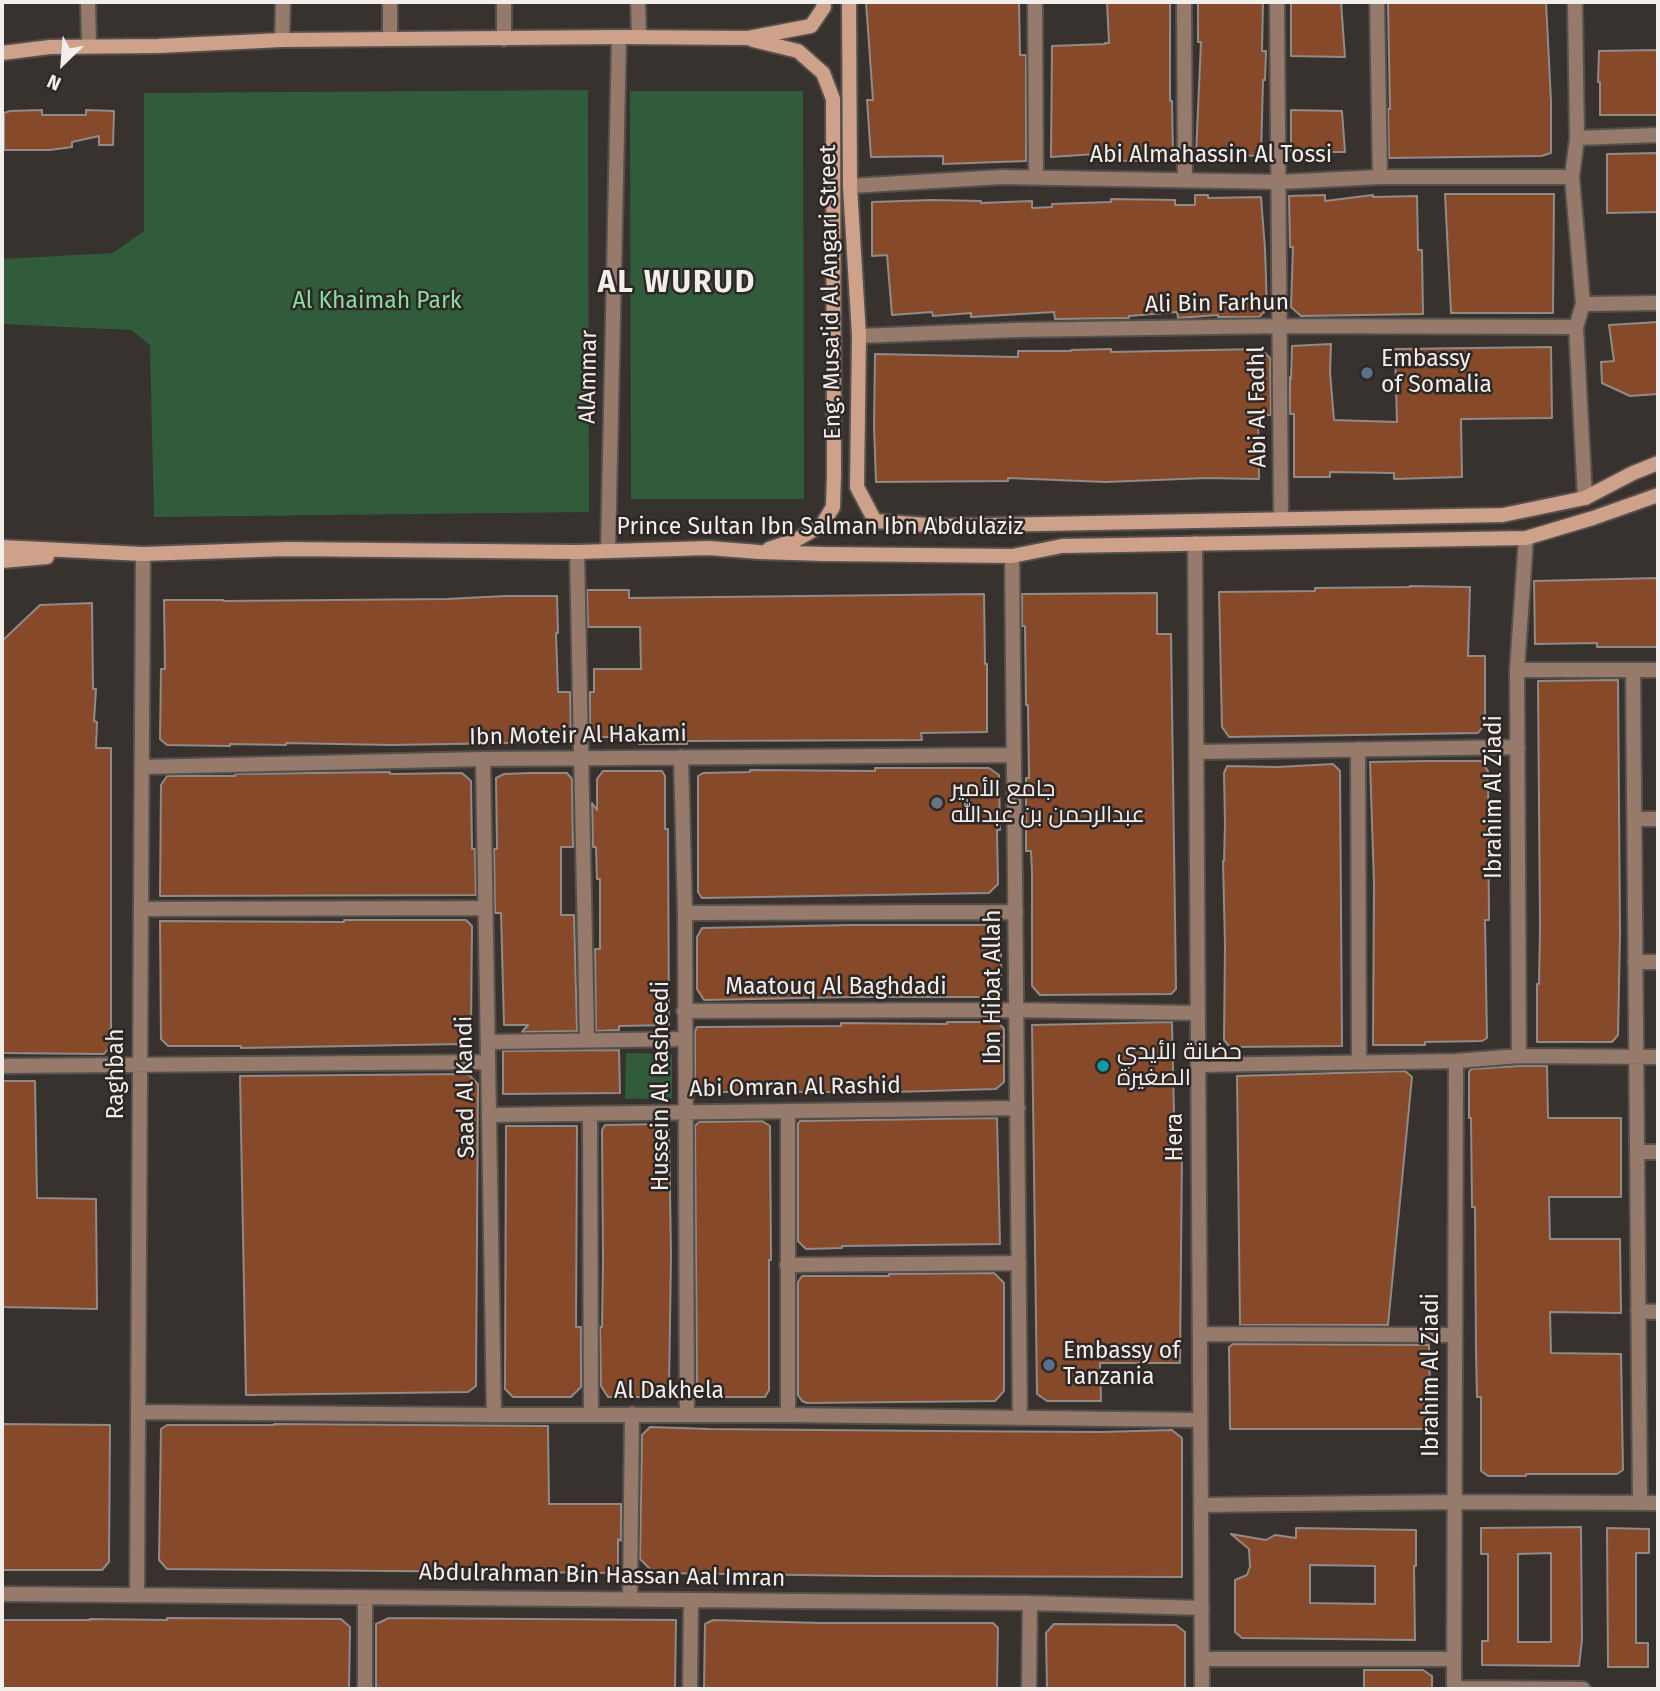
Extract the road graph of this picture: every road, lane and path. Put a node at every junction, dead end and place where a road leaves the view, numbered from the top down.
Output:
1 (88, 2) edge
2 (283, 2) edge
3 (390, 2) edge
4 (504, 2) edge
5 (638, 2) edge
6 (849, 2) edge
7 (1035, 2) edge
8 (1184, 2) edge
9 (1277, 2) edge
10 (1377, 2) edge
11 (1574, 2) edge
12 (824, 4) edge
13 (618, 37) junction
14 (639, 37) junction
15 (390, 38) junction
16 (748, 38) junction
17 (504, 39) junction
18 (282, 40) junction
19 (2, 43) edge
20 (89, 46) junction
21 (50, 47) junction
22 (2, 53) edge
23 (1658, 135) edge
24 (1577, 138) junction
25 (1380, 177) junction
26 (1572, 177) junction
27 (1036, 178) junction
28 (1185, 179) junction
29 (1280, 182) junction
30 (850, 186) junction
31 (1658, 303) edge
32 (1583, 304) junction
33 (1280, 326) junction
34 (1576, 327) junction
35 (859, 336) junction
36 (1658, 463) edge
37 (856, 487) joint
38 (1658, 495) edge
39 (1585, 499) junction
40 (1282, 519) junction
41 (1100, 523) junction
42 (1056, 524) junction
43 (1526, 538) junction
44 (1195, 543) junction
45 (1103, 545) junction
46 (1062, 546) junction
47 (2, 547) edge
48 (608, 551) junction
49 (101, 552) junction
50 (576, 552) junction
51 (759, 552) junction
52 (144, 554) junction
53 (1012, 556) junction
54 (2, 561) edge
55 (1517, 670) junction
56 (1633, 670) junction
57 (1658, 670) edge
58 (1518, 747) junction
59 (1358, 749) junction
60 (1196, 752) junction
61 (1014, 755) junction
62 (681, 758) junction
63 (483, 759) junction
64 (582, 759) junction
65 (143, 767) junction
66 (1658, 818) edge
67 (1634, 819) junction
68 (485, 908) junction
69 (141, 909) junction
70 (685, 912) junction
71 (1016, 912) junction
72 (1635, 962) junction
73 (1658, 962) edge
74 (1016, 1010) junction
75 (684, 1011) junction
76 (1198, 1013) junction
77 (587, 1040) junction
78 (685, 1040) junction
79 (488, 1042) junction
80 (1519, 1056) junction
81 (1636, 1057) junction
82 (1658, 1057) edge
83 (1456, 1061) junction
84 (488, 1062) junction
85 (1359, 1062) junction
86 (140, 1064) junction
87 (1198, 1065) junction
88 (2, 1066) edge
89 (1018, 1108) junction
90 (788, 1111) junction
91 (685, 1113) junction
92 (590, 1114) junction
93 (489, 1115) junction
94 (1637, 1152) junction
95 (1658, 1152) edge
96 (1019, 1263) junction
97 (787, 1265) junction
98 (1638, 1311) junction
99 (1658, 1311) edge
100 (1200, 1334) junction
101 (1455, 1335) junction
102 (138, 1412) junction
103 (591, 1414) junction
104 (632, 1414) junction
105 (494, 1415) junction
106 (687, 1415) junction
107 (788, 1415) junction
108 (1020, 1418) junction
109 (1200, 1420) junction
110 (1454, 1502) junction
111 (1640, 1502) junction
112 (1658, 1503) edge
113 (1201, 1505) junction
114 (2, 1594) edge
115 (137, 1595) junction
116 (365, 1597) junction
117 (630, 1599) junction
118 (691, 1600) junction
119 (1030, 1604) junction
120 (1202, 1608) junction
121 (1202, 1659) junction
122 (1453, 1659) junction
123 (365, 1689) edge
124 (690, 1689) edge
125 (1029, 1689) edge
126 (1202, 1689) edge
127 (1454, 1689) edge
128 (1583, 1689) edge

1 - 20 street
2 - 18 street
3 - 15 street
4 - 17 street
5 - 14 street
6 - 30 street, Eng. Musa'id Al Angari Street
7 - 27 street
8 - 28 street
9 - 29 street, Abi Al Fadhl
10 - 25 street
11 - 24 street
12 - 16 street
13 - 14 street
13 - 17 street
13 - 48 street, AlAmmar
14 - 16 street
15 - 17 street
15 - 18 street
16 - 51 street
18 - 20 street
19 - 21 street
20 - 21 street
21 - 22 street
23 - 24 street
24 - 26 street
25 - 26 street, Abi Almahassin Al Tossi
25 - 29 street, Abi Almahassin Al Tossi
26 - 32 street
27 - 28 street, Abi Almahassin Al Tossi
27 - 30 street, Abi Almahassin Al Tossi
28 - 29 street, Abi Almahassin Al Tossi
29 - 33 street, Abi Al Fadhl
30 - 35 street, Eng. Musa'id Al Angari Street
31 - 32 street
32 - 34 street
33 - 34 street, Ali Bin Farhun
33 - 35 street, Ali Bin Farhun
33 - 40 street, Abi Al Fadhl
34 - 39 street
35 - 37 street, Eng. Musa'id Al Angari Street
36 - 39 street, Prince Sultan Ibn Salman Ibn Abdulaziz
37 - 42 street, Prince Sultan Ibn Salman Ibn Abdulaziz
38 - 43 street, Prince Sultan Ibn Salman Ibn Abdulaziz
39 - 40 street, Prince Sultan Ibn Salman Ibn Abdulaziz
40 - 41 street, Prince Sultan Ibn Salman Ibn Abdulaziz
41 - 42 street, Prince Sultan Ibn Salman Ibn Abdulaziz
41 - 45 street
42 - 46 street
43 - 44 street, Prince Sultan Ibn Salman Ibn Abdulaziz
43 - 55 street, Ibrahim Al Ziadi
44 - 45 street, Prince Sultan Ibn Salman Ibn Abdulaziz
44 - 60 street, Hera
45 - 46 street, Prince Sultan Ibn Salman Ibn Abdulaziz
46 - 53 street, Prince Sultan Ibn Salman Ibn Abdulaziz
47 - 49 street
48 - 50 street, Prince Sultan Ibn Salman Ibn Abdulaziz
48 - 51 street, Prince Sultan Ibn Salman Ibn Abdulaziz
49 - 52 street, Prince Sultan Ibn Salman Ibn Abdulaziz
49 - 54 street
50 - 52 street, Prince Sultan Ibn Salman Ibn Abdulaziz
50 - 64 street
51 - 53 street, Prince Sultan Ibn Salman Ibn Abdulaziz
52 - 65 street, Raghbah
53 - 61 street, Ibn Hibat Allah
55 - 56 street
55 - 58 street, Ibrahim Al Ziadi
56 - 57 street
56 - 67 street
58 - 59 street
58 - 80 street, Ibrahim Al Ziadi
59 - 60 street
59 - 85 street
60 - 76 street, Hera
61 - 62 street, Ibn Moteir Al Hakami
61 - 71 street, Ibn Hibat Allah
62 - 64 street, Ibn Moteir Al Hakami
62 - 70 street, Hussein Al Rasheedi
63 - 64 street, Ibn Moteir Al Hakami
63 - 65 street, Ibn Moteir Al Hakami
63 - 68 street, Saad Al Kandi
64 - 77 street
65 - 69 street, Raghbah
66 - 67 street
67 - 72 street
68 - 69 street
68 - 79 street, Saad Al Kandi
69 - 86 street, Raghbah
70 - 71 street
70 - 75 street, Hussein Al Rasheedi
71 - 74 street, Ibn Hibat Allah
72 - 73 street
72 - 81 street
74 - 75 street, Maatouq Al Baghdadi
74 - 76 street, Maatouq Al Baghdadi
74 - 89 street, Ibn Hibat Allah
75 - 78 street, Hussein Al Rasheedi
76 - 87 street, Hera
77 - 78 street
77 - 79 street
78 - 91 street, Hussein Al Rasheedi
79 - 84 street, Saad Al Kandi
80 - 81 street
80 - 83 street
81 - 82 street
81 - 94 street
83 - 85 street
83 - 101 street, Ibrahim Al Ziadi
84 - 86 street
84 - 93 street, Saad Al Kandi
85 - 87 street
86 - 88 street
86 - 102 street, Raghbah
87 - 100 street, Hera
89 - 90 street, Abi Omran Al Rashid
89 - 96 street, Ibn Hibat Allah
90 - 91 street, Abi Omran Al Rashid
90 - 97 street
91 - 92 street, Abi Omran Al Rashid
91 - 106 street, Hussein Al Rasheedi
92 - 93 street, Abi Omran Al Rashid
92 - 103 street
93 - 105 street, Saad Al Kandi
94 - 95 street
94 - 98 street
96 - 97 street
96 - 108 street, Ibn Hibat Allah
97 - 107 street
98 - 99 street
98 - 111 street
100 - 101 street
100 - 109 street, Hera
101 - 110 street, Ibrahim Al Ziadi
102 - 105 street, Al Dakhela
102 - 115 street, Raghbah
103 - 104 street, Al Dakhela
103 - 105 street, Al Dakhela
104 - 106 street, Al Dakhela
104 - 117 street
106 - 107 street, Al Dakhela
107 - 108 street, Al Dakhela
108 - 109 street, Al Dakhela
109 - 113 street, Hera
110 - 111 street
110 - 113 street
110 - 122 street, Ibrahim Al Ziadi
111 - 112 street
113 - 120 street, Hera
114 - 115 street, Abdulrahman Bin Hassan Aal Imran
115 - 116 street, Abdulrahman Bin Hassan Aal Imran
116 - 117 street, Abdulrahman Bin Hassan Aal Imran
116 - 123 street
117 - 118 street, Abdulrahman Bin Hassan Aal Imran
118 - 119 street, Abdulrahman Bin Hassan Aal Imran
118 - 124 street
119 - 120 street, Abdulrahman Bin Hassan Aal Imran
119 - 125 street
120 - 121 street, Hera
121 - 122 street
121 - 126 street, Hera
122 - 127 street, Ibrahim Al Ziadi
127 - 128 street

